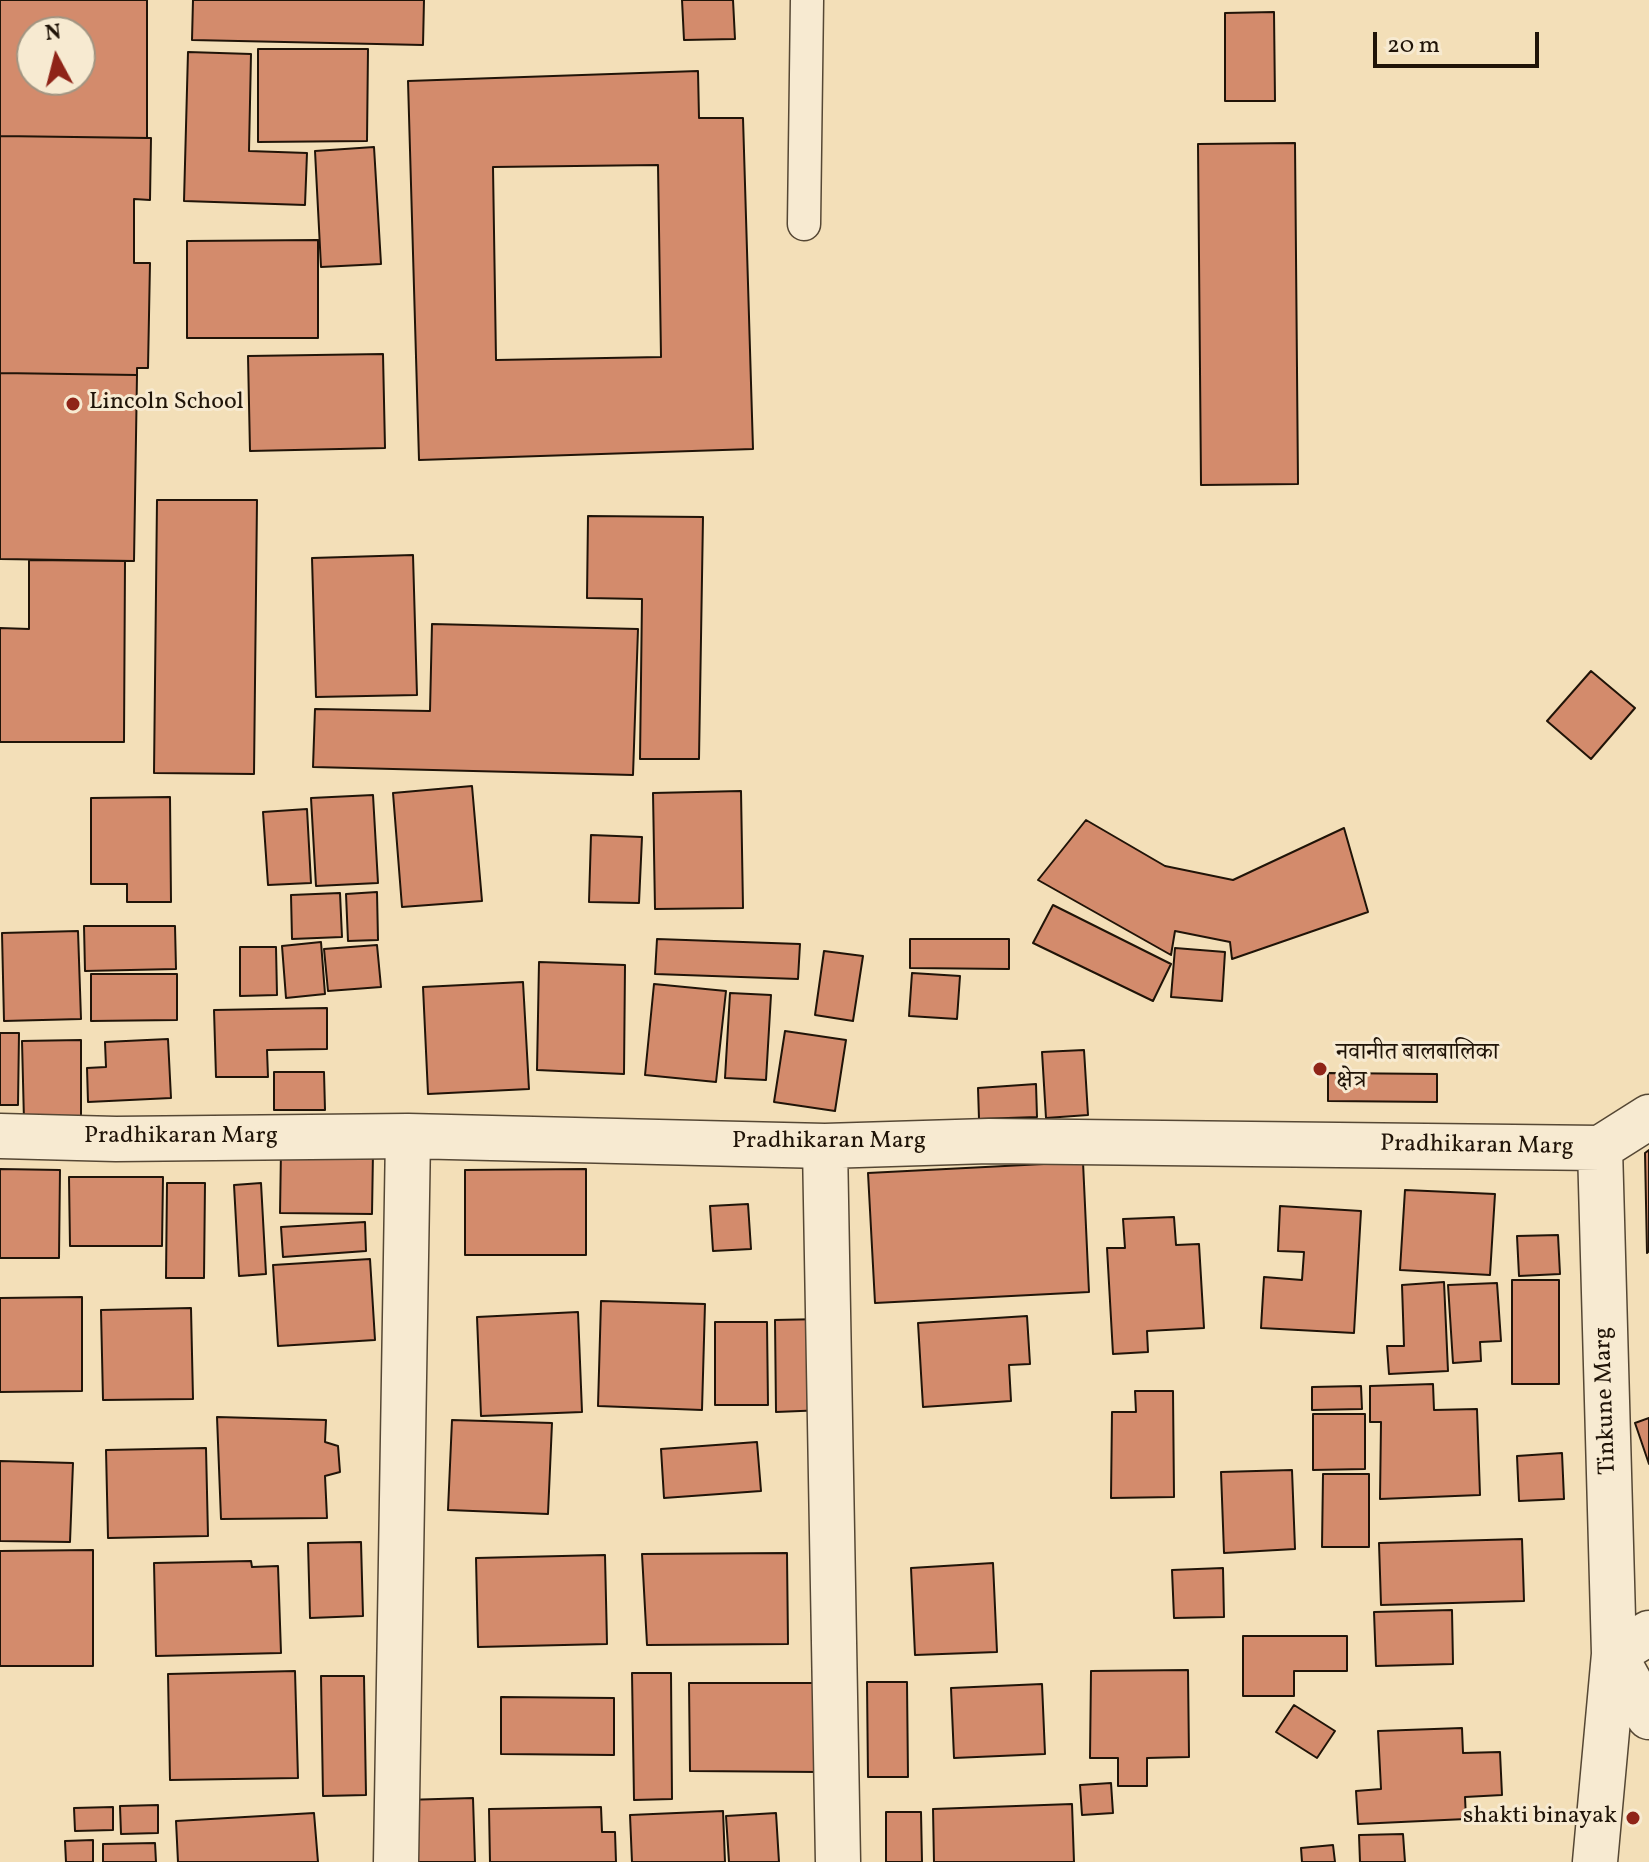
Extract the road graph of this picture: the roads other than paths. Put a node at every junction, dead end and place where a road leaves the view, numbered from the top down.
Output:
1 (807, 0) edge
2 (804, 224) dead end
3 (1649, 1117) edge
4 (0, 1136) edge
5 (408, 1136) junction
6 (825, 1146) junction
7 (1600, 1148) junction
8 (1632, 1644) edge
9 (1649, 1717) edge
10 (396, 1862) edge
11 (838, 1862) edge
12 (1595, 1862) edge

1 - 2 lane
3 - 7 street, Pradhikaran Marg
4 - 5 street, Pradhikaran Marg
5 - 6 street, Pradhikaran Marg
5 - 10 street
6 - 7 street, Pradhikaran Marg
6 - 11 street
7 - 8 street, Tinkune Marg
8 - 9 street, Tinkune Marg
8 - 12 street, Tinkune Marg

